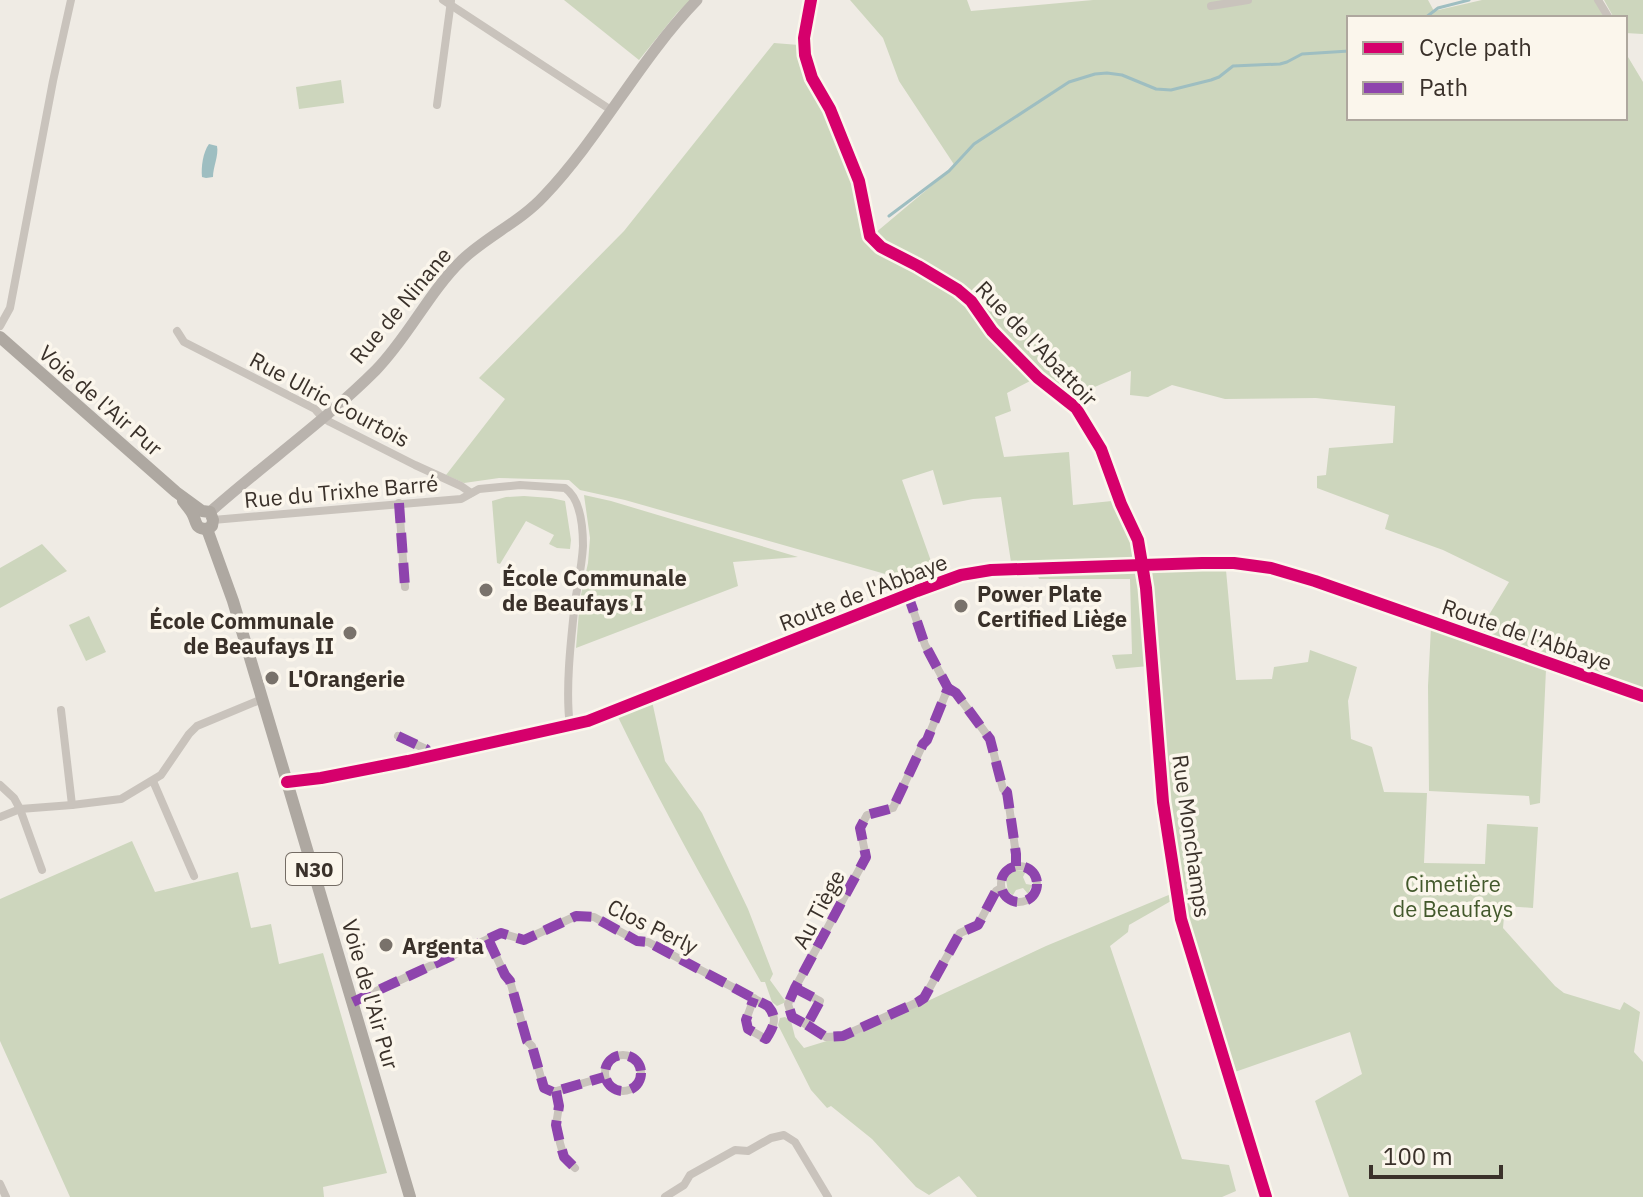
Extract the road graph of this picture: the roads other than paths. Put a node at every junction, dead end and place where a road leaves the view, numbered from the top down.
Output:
1 (71, 0) edge
2 (697, 0) edge
3 (811, 0) edge
4 (1248, 0) edge
5 (448, 2) edge
6 (1211, 6) dead end
7 (437, 105) dead end
8 (611, 110) junction
9 (0, 326) edge
10 (177, 331) dead end
11 (0, 337) edge
12 (322, 417) junction
13 (471, 493) junction
14 (399, 503) junction
15 (205, 518) junction
16 (1143, 565) junction
17 (405, 587) dead end
18 (908, 595) junction
19 (948, 688) junction
20 (1643, 696) edge
21 (262, 699) junction
22 (61, 710) dead end
23 (570, 726) junction
24 (398, 736) dead end
25 (429, 756) junction
26 (153, 781) junction
27 (287, 782) junction
28 (0, 785) edge
29 (72, 805) junction
30 (20, 809) junction
31 (0, 817) edge
32 (1016, 866) junction
33 (42, 870) dead end
34 (194, 876) dead end
35 (1001, 888) junction
36 (488, 939) junction
37 (795, 988) junction
38 (754, 998) junction
39 (353, 1002) junction
40 (807, 1025) junction
41 (604, 1077) junction
42 (556, 1091) junction
43 (575, 1168) dead end
44 (0, 1184) edge
45 (6, 1197) edge
46 (410, 1197) edge
47 (665, 1197) edge
48 (828, 1197) edge
49 (1266, 1197) edge

1 - 9 street
2 - 8 street, Rue de Ninane
3 - 16 street, Rue de l'Abattoir
4 - 6 street
5 - 7 street
5 - 8 street
8 - 12 street, Rue de Ninane
10 - 12 street, Rue Ulric Courtois
11 - 15 main road, Voie de l'Air Pur
12 - 13 street, Rue Ulric Courtois
12 - 15 street, Rue de Ninane
13 - 14 street, Rue du Trixhe Barré
13 - 23 street, Rue du Trixhe Barré
14 - 15 street, Rue du Trixhe Barré
14 - 17 street
15 - 21 main road, Voie de l'Air Pur / N30
16 - 18 street, Route de l'Abbaye
16 - 20 street, Route de l'Abbaye
16 - 49 street, Rue Monchamps
18 - 19 street
18 - 23 street, Route de l'Abbaye
19 - 32 street
19 - 37 street, Au Tiège
21 - 26 street
21 - 27 main road, Voie de l'Air Pur / N30
22 - 29 street
23 - 25 street, Route de l'Abbaye
24 - 25 street
25 - 27 street, Route de l'Abbaye
26 - 29 street
26 - 34 street
27 - 39 main road, Voie de l'Air Pur / N30
28 - 30 street
29 - 30 street
30 - 31 street
30 - 33 street
32 - 35 street
32 - 35 street
35 - 40 street
36 - 38 street, Clos Perly
36 - 39 street, Clos Perly
36 - 42 street
37 - 40 street
37 - 40 street
38 - 38 street
39 - 46 main road, Voie de l'Air Pur / N30
41 - 41 street
41 - 42 street
42 - 43 street
44 - 45 street
47 - 48 street

